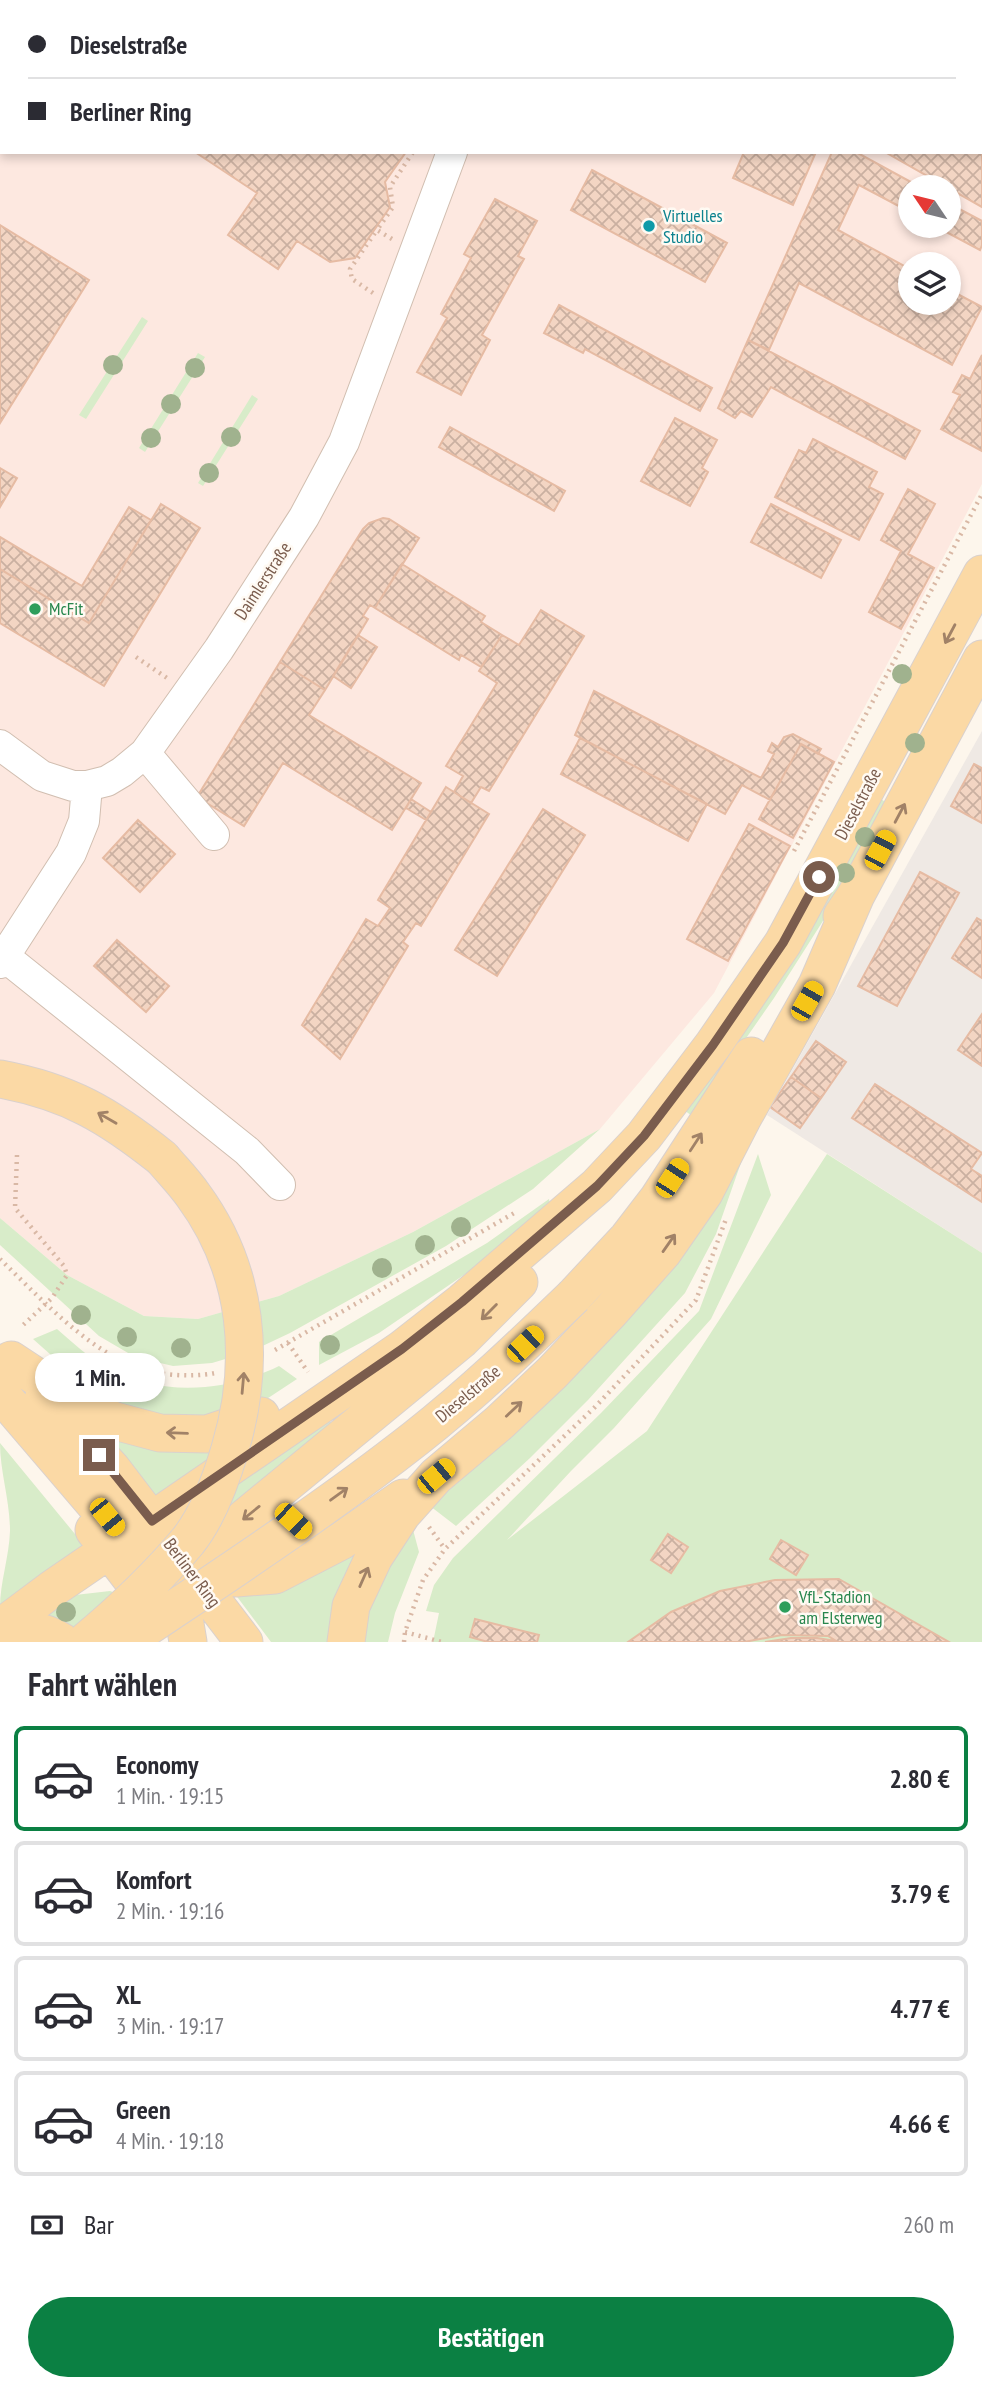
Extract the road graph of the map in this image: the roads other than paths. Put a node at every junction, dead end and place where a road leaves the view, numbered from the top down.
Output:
1 (451, 154) edge
2 (982, 574) edge
3 (982, 659) edge
4 (0, 745) edge
5 (145, 753) junction
6 (87, 786) junction
7 (214, 835) dead end
8 (856, 895) junction
9 (2, 960) edge
10 (0, 1079) edge
11 (280, 1185) dead end
12 (597, 1186) junction
13 (402, 1349) junction
14 (8, 1357) edge
15 (0, 1420) edge
16 (304, 1470) junction
17 (436, 1476) junction
18 (341, 1541) junction
19 (128, 1544) junction
20 (191, 1579) junction
21 (0, 1630) edge
22 (62, 1642) edge
23 (85, 1642) edge
24 (125, 1642) edge
25 (180, 1642) edge
26 (188, 1642) edge
27 (219, 1642) edge
28 (244, 1642) edge
29 (346, 1642) edge

1 - 5 street, Daimlerstraße
2 -> 12 main road, Dieselstraße
8 -> 3 main road, Dieselstraße
4 - 6 street
5 - 6 street, Daimlerstraße
5 - 7 street
6 - 9 street
17 -> 8 main road
24 -> 8 main road, Dieselstraße, bridge
9 - 11 street
23 -> 10 main road, bridge
12 - 13 main road, Dieselstraße
12 -> 16 main road
13 -> 14 main road
13 - 19 main road, Dieselstraße
14 - 19 main road, Berliner Ring
15 - 19 main road, Berliner Ring
16 - 18 main road
16 -> 20 main road
17 - 18 main road
29 -> 17 main road
18 - 20 main road
19 - 20 main road
19 - 21 main road, Dieselstraße
19 - 25 main road, Berliner Ring
20 - 26 main road
20 - 27 main road
20 - 28 main road, Berliner Ring
21 - 22 main road

